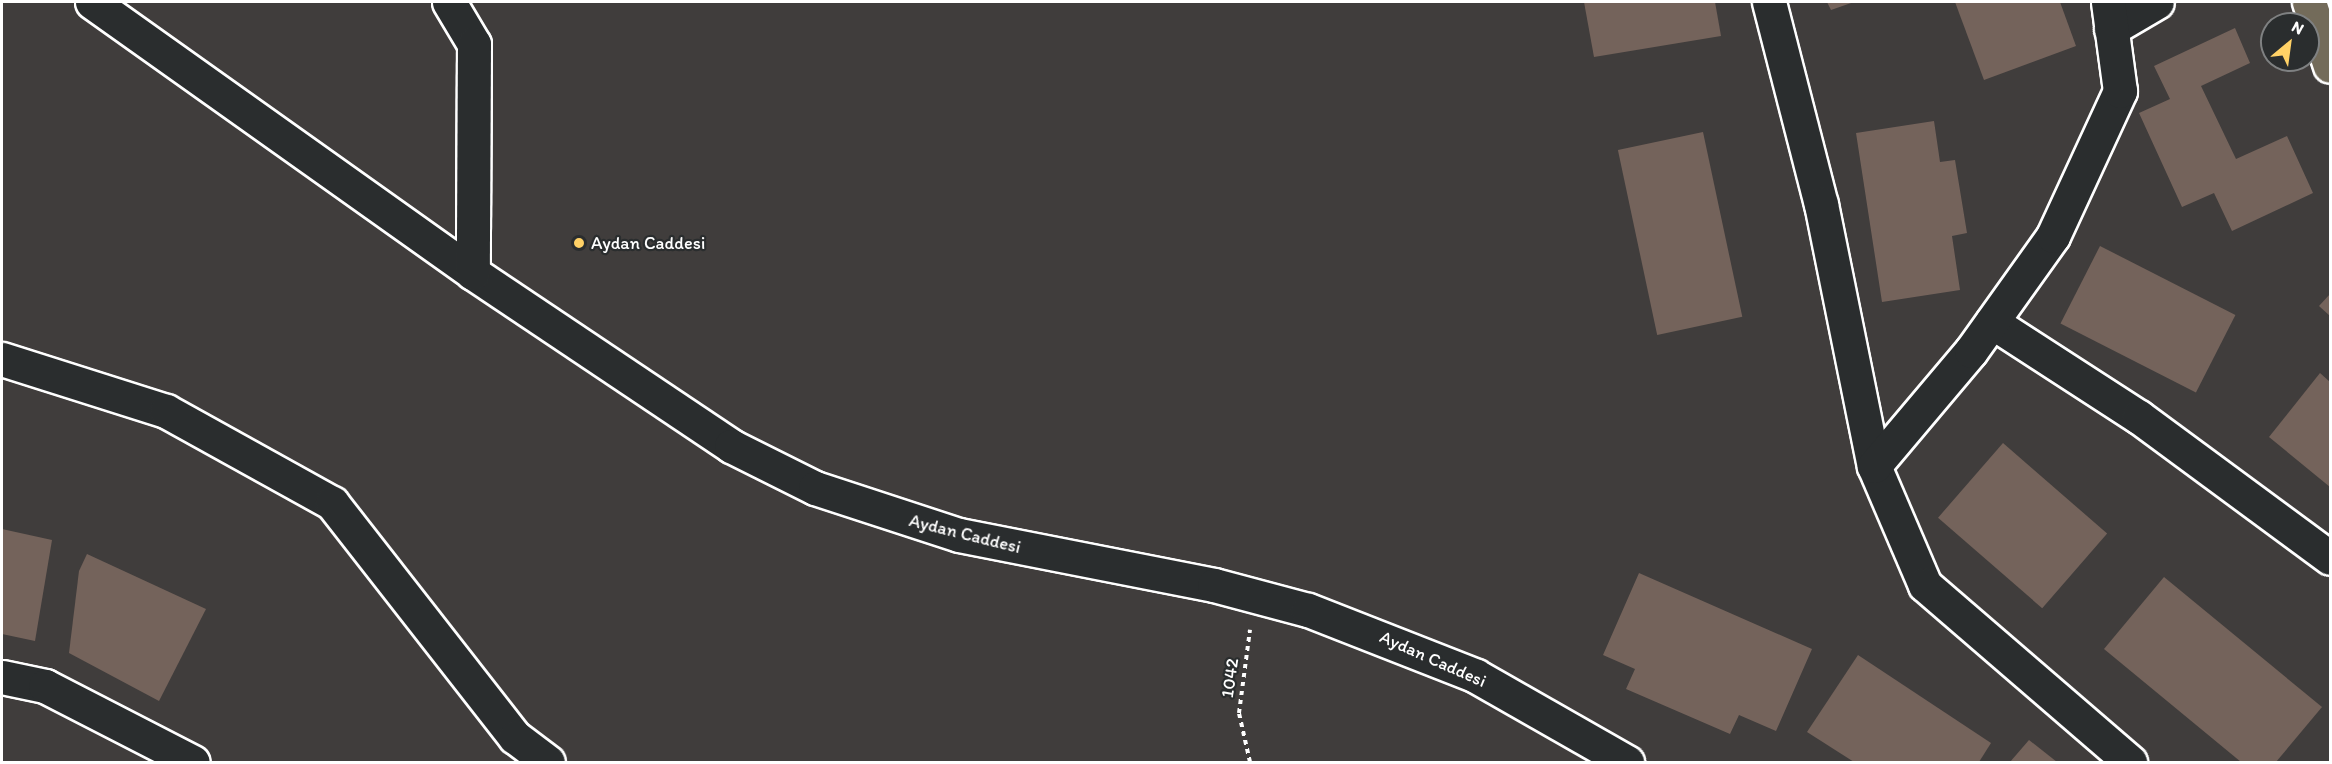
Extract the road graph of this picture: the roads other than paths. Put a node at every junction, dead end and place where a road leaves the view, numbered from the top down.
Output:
1 (92, 2) edge
2 (449, 2) edge
3 (1769, 2) edge
4 (2157, 2) edge
5 (2309, 2) edge
6 (2110, 15) edge
7 (2331, 66) edge
8 (473, 273) junction
9 (1992, 322) junction
10 (2, 359) edge
11 (1874, 466) junction
12 (2331, 558) edge
13 (2, 677) edge
14 (193, 762) edge
15 (548, 762) edge
16 (1627, 762) edge
17 (2130, 762) edge

1 - 8 street, Aydan Caddesi
2 - 8 street
3 - 11 street
4 - 6 street
5 - 7 main road
6 - 9 street
8 - 16 street, Aydan Caddesi
9 - 11 street
9 - 12 street
10 - 15 street
11 - 17 street
13 - 14 street

